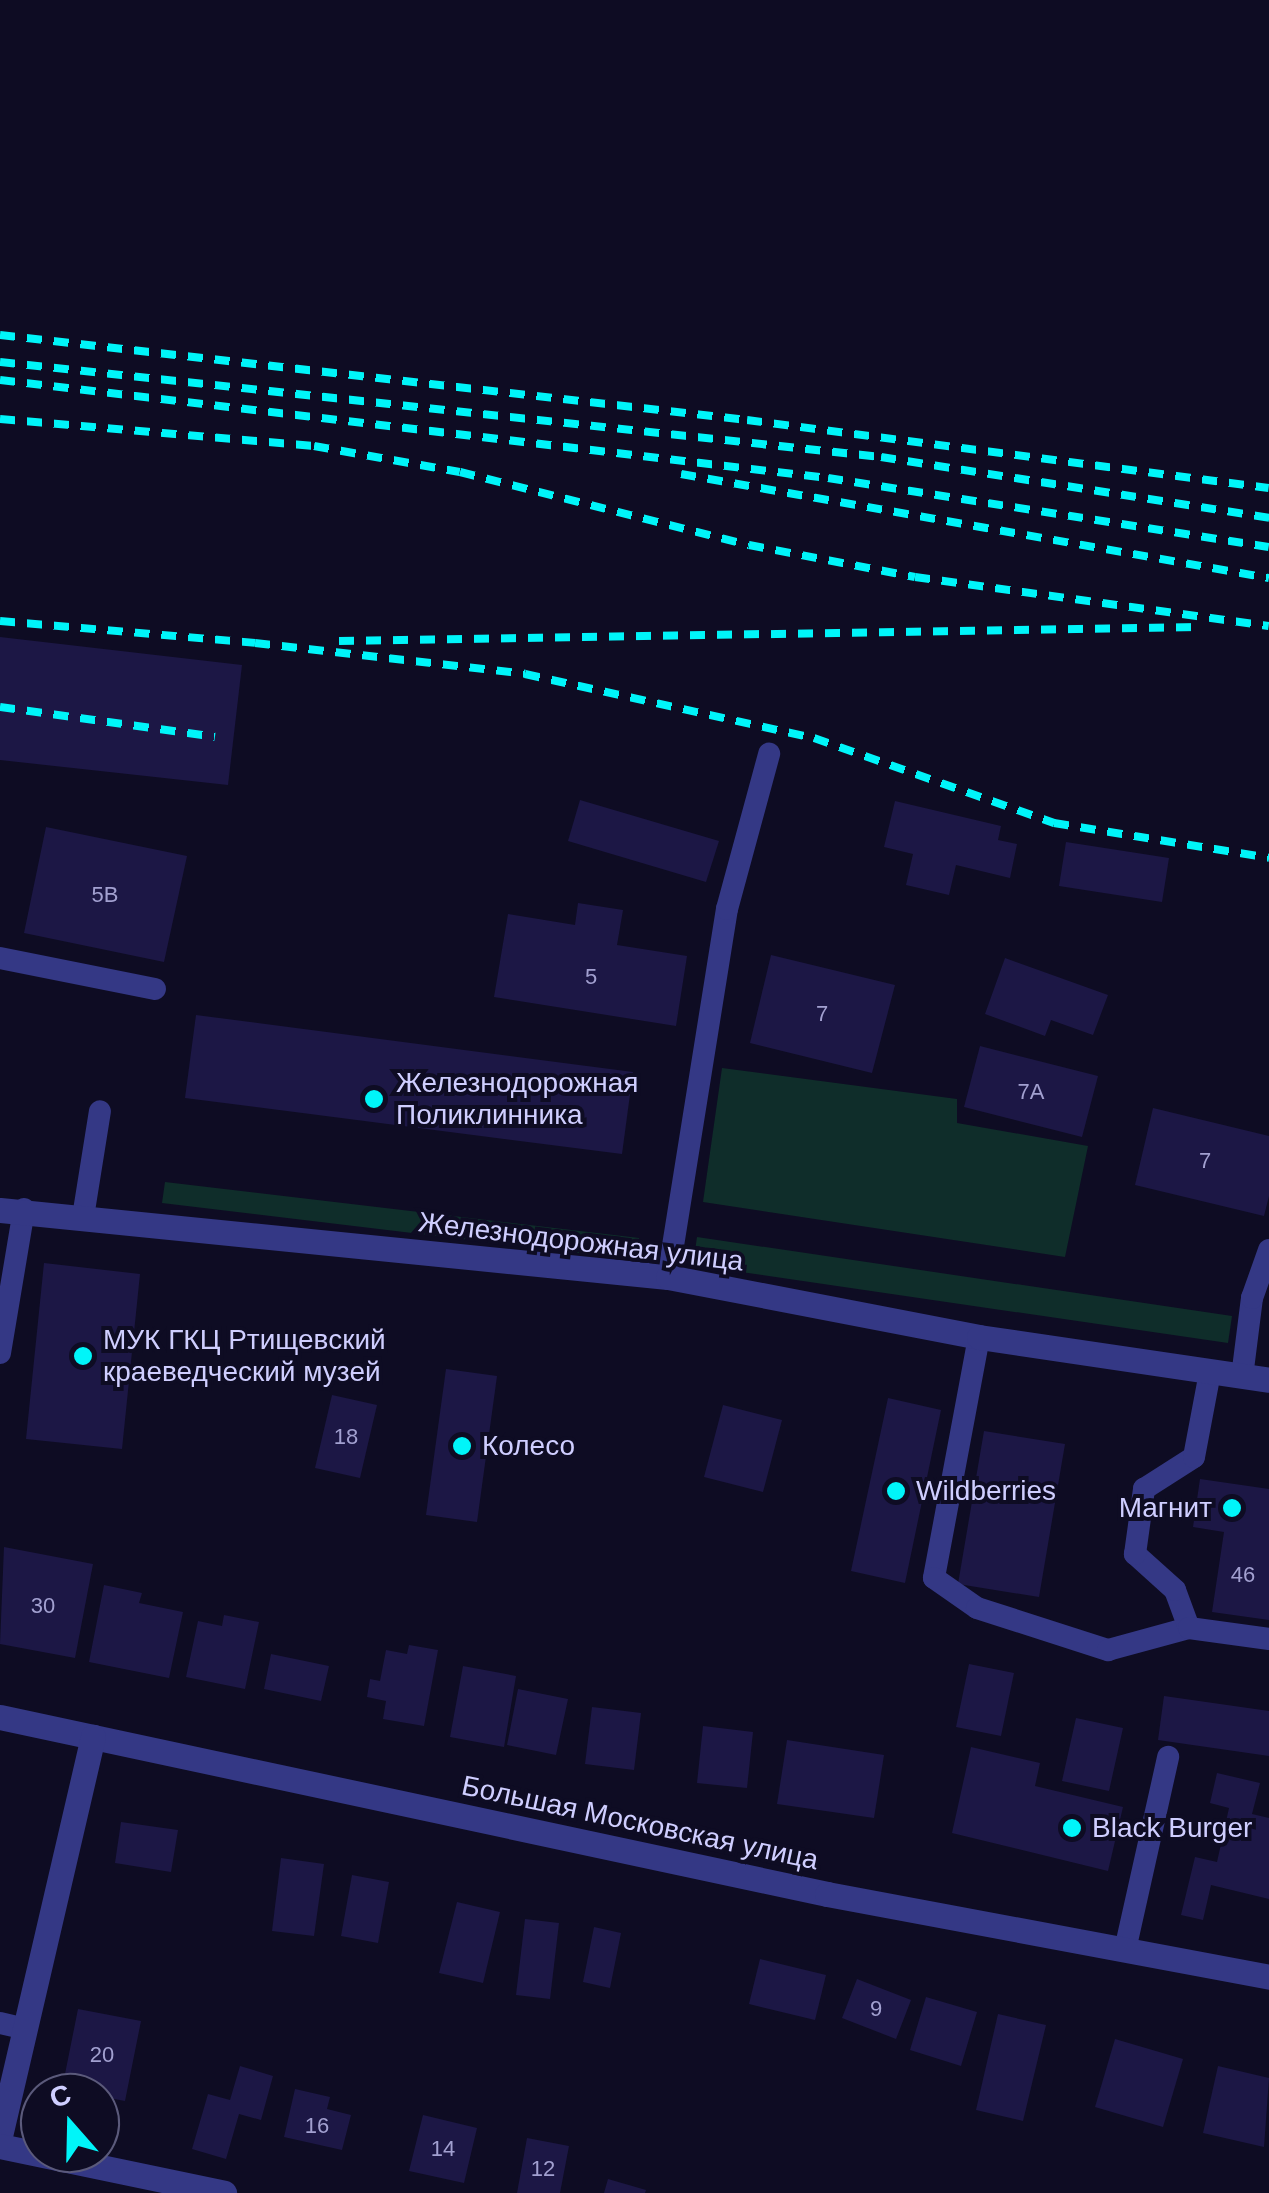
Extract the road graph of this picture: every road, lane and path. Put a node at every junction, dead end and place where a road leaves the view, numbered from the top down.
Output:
1 (769, 754) dead end
2 (0, 958) edge
3 (155, 989) dead end
4 (100, 1110) dead end
5 (12, 1210) edge
6 (82, 1216) junction
7 (1269, 1250) edge
8 (668, 1277) junction
9 (979, 1337) junction
10 (0, 1353) edge
11 (1210, 1372) junction
12 (1242, 1377) junction
13 (1269, 1380) edge
14 (1189, 1628) junction
15 (1269, 1639) edge
16 (0, 1716) edge
17 (93, 1737) junction
18 (1168, 1757) dead end
19 (1125, 1950) junction
20 (1269, 1976) edge
21 (12, 2026) edge
22 (0, 2136) edge
23 (0, 2146) edge
24 (224, 2193) edge

1 - 8 lane
2 - 3 lane
4 - 6 lane
5 - 6 street, Железнодорожная улица
5 - 10 lane
6 - 8 street, Железнодорожная улица
7 - 12 lane
8 - 9 street, Железнодорожная улица
9 - 11 street, Железнодорожная улица
9 - 14 lane
11 - 12 street, Железнодорожная улица
11 - 14 lane
12 - 13 street, Железнодорожная улица
14 - 15 lane
16 - 17 street, Большая Московская улица
17 - 19 street, Большая Московская улица
17 - 21 street
18 - 19 lane
19 - 20 street, Большая Московская улица
21 - 22 street
23 - 24 street

